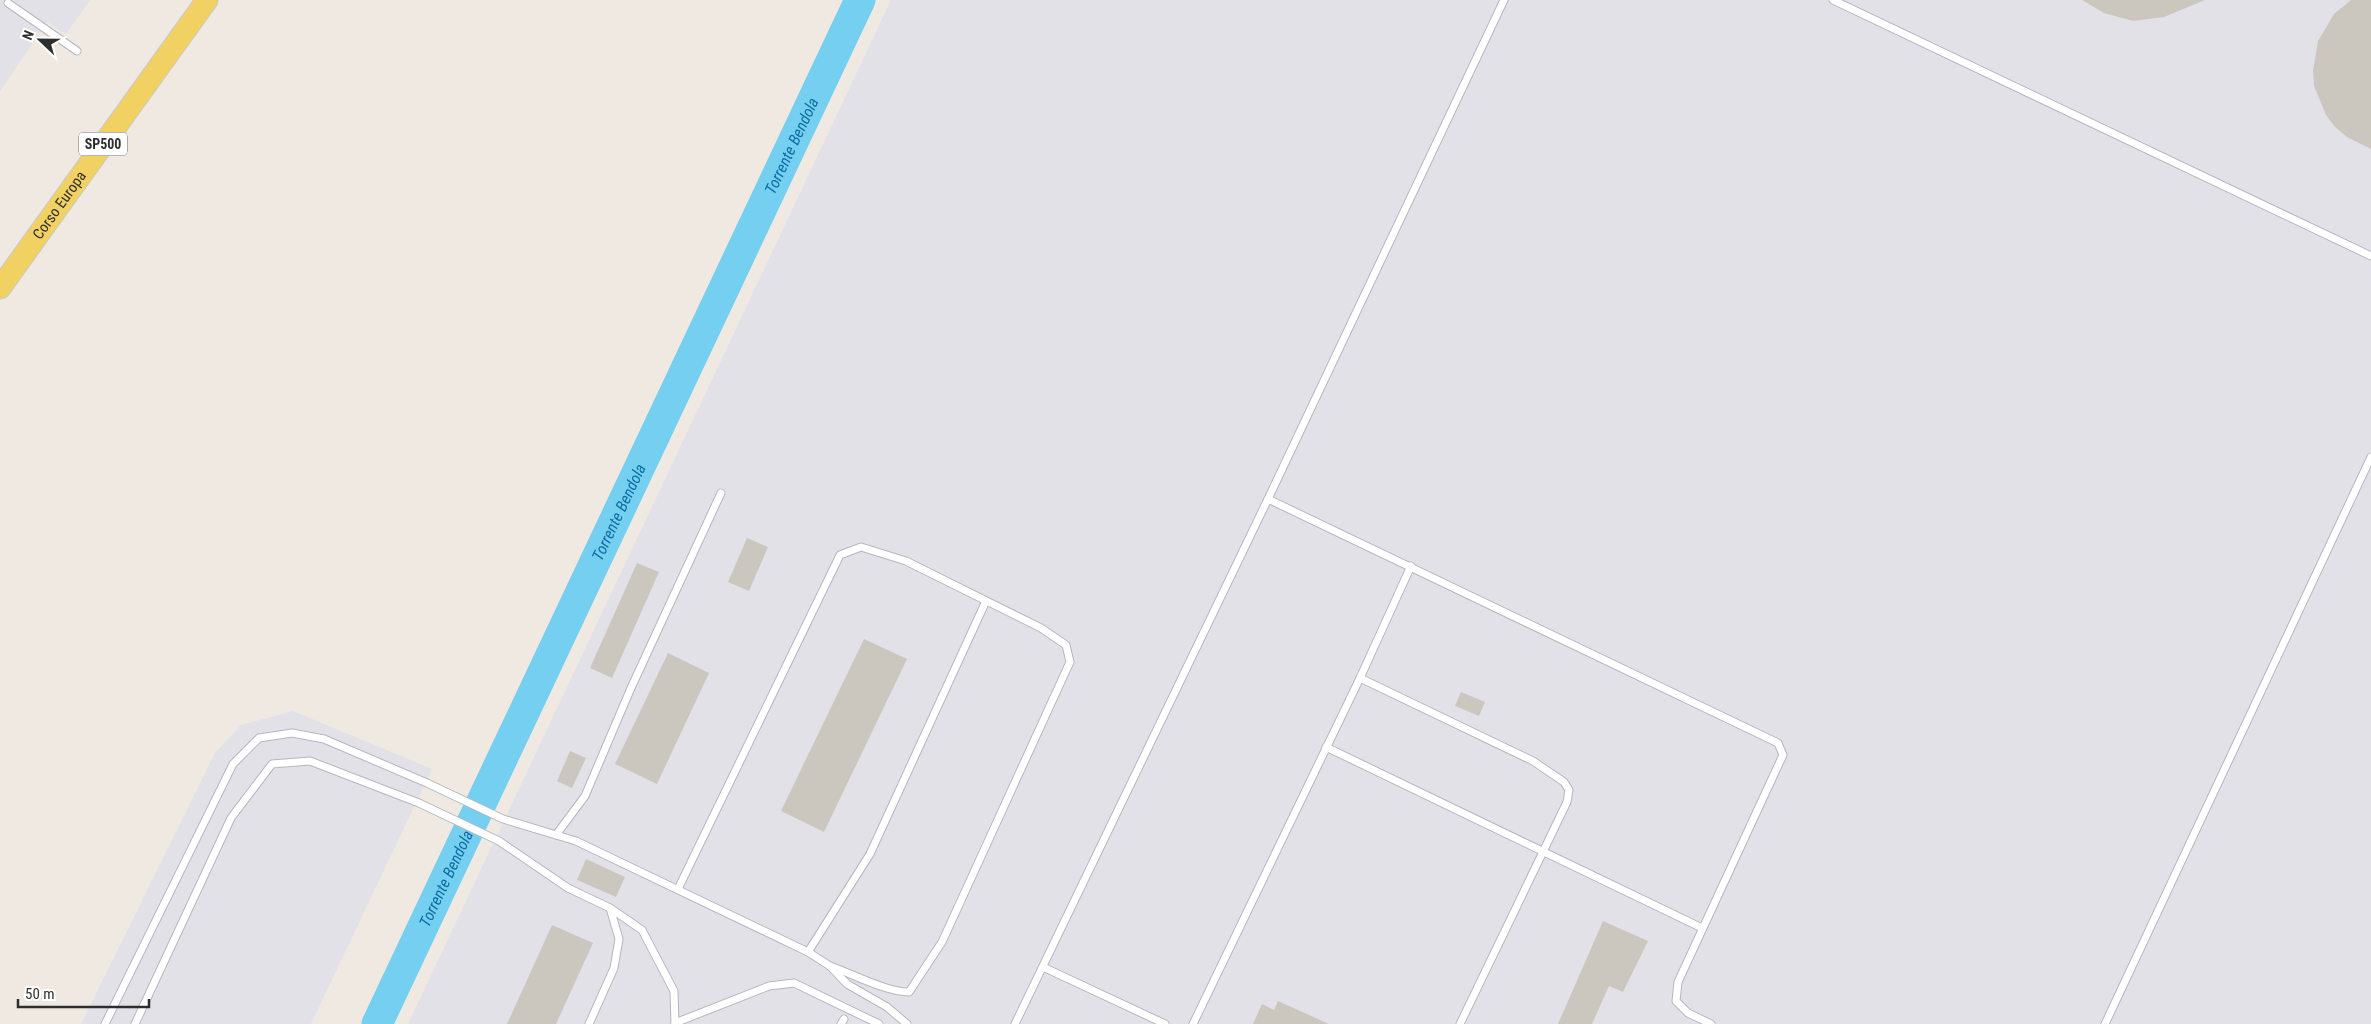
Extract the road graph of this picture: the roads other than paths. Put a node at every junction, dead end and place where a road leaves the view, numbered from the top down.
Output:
1 (207, 0) edge
2 (1504, 0) edge
3 (1833, 0) edge
4 (7, 1) edge
5 (77, 51) dead end
6 (2371, 256) edge
7 (0, 288) edge
8 (2371, 457) edge
9 (722, 493) dead end
10 (1268, 498) junction
11 (1411, 566) junction
12 (986, 601) junction
13 (1360, 678) junction
14 (1326, 747) junction
15 (556, 835) junction
16 (1543, 852) junction
17 (678, 889) junction
18 (610, 908) junction
19 (1702, 928) junction
20 (808, 952) junction
21 (830, 966) junction
22 (1042, 967) junction
23 (675, 1023) edge
24 (105, 1024) edge
25 (135, 1024) edge
26 (589, 1024) edge
27 (879, 1024) edge
28 (907, 1024) edge
29 (1015, 1024) edge
30 (1165, 1024) edge
31 (1193, 1024) edge
32 (1460, 1024) edge
33 (1711, 1024) edge
34 (2106, 1024) edge

1 - 7 main road, Corso Europa / SP500
2 - 10 lane
3 - 6 lane
4 - 5 lane
8 - 34 lane
9 - 15 lane
10 - 11 lane
10 - 22 lane
11 - 13 lane
11 - 19 lane
12 - 17 lane
12 - 20 lane
12 - 21 lane
13 - 14 lane
13 - 16 lane
14 - 16 lane
14 - 31 lane
15 - 17 lane
15 - 24 lane
16 - 19 lane
16 - 32 lane
17 - 20 lane
18 - 23 lane
18 - 25 lane
18 - 26 lane
19 - 33 lane
20 - 21 lane
21 - 28 lane
22 - 29 lane
22 - 30 lane
23 - 27 lane

